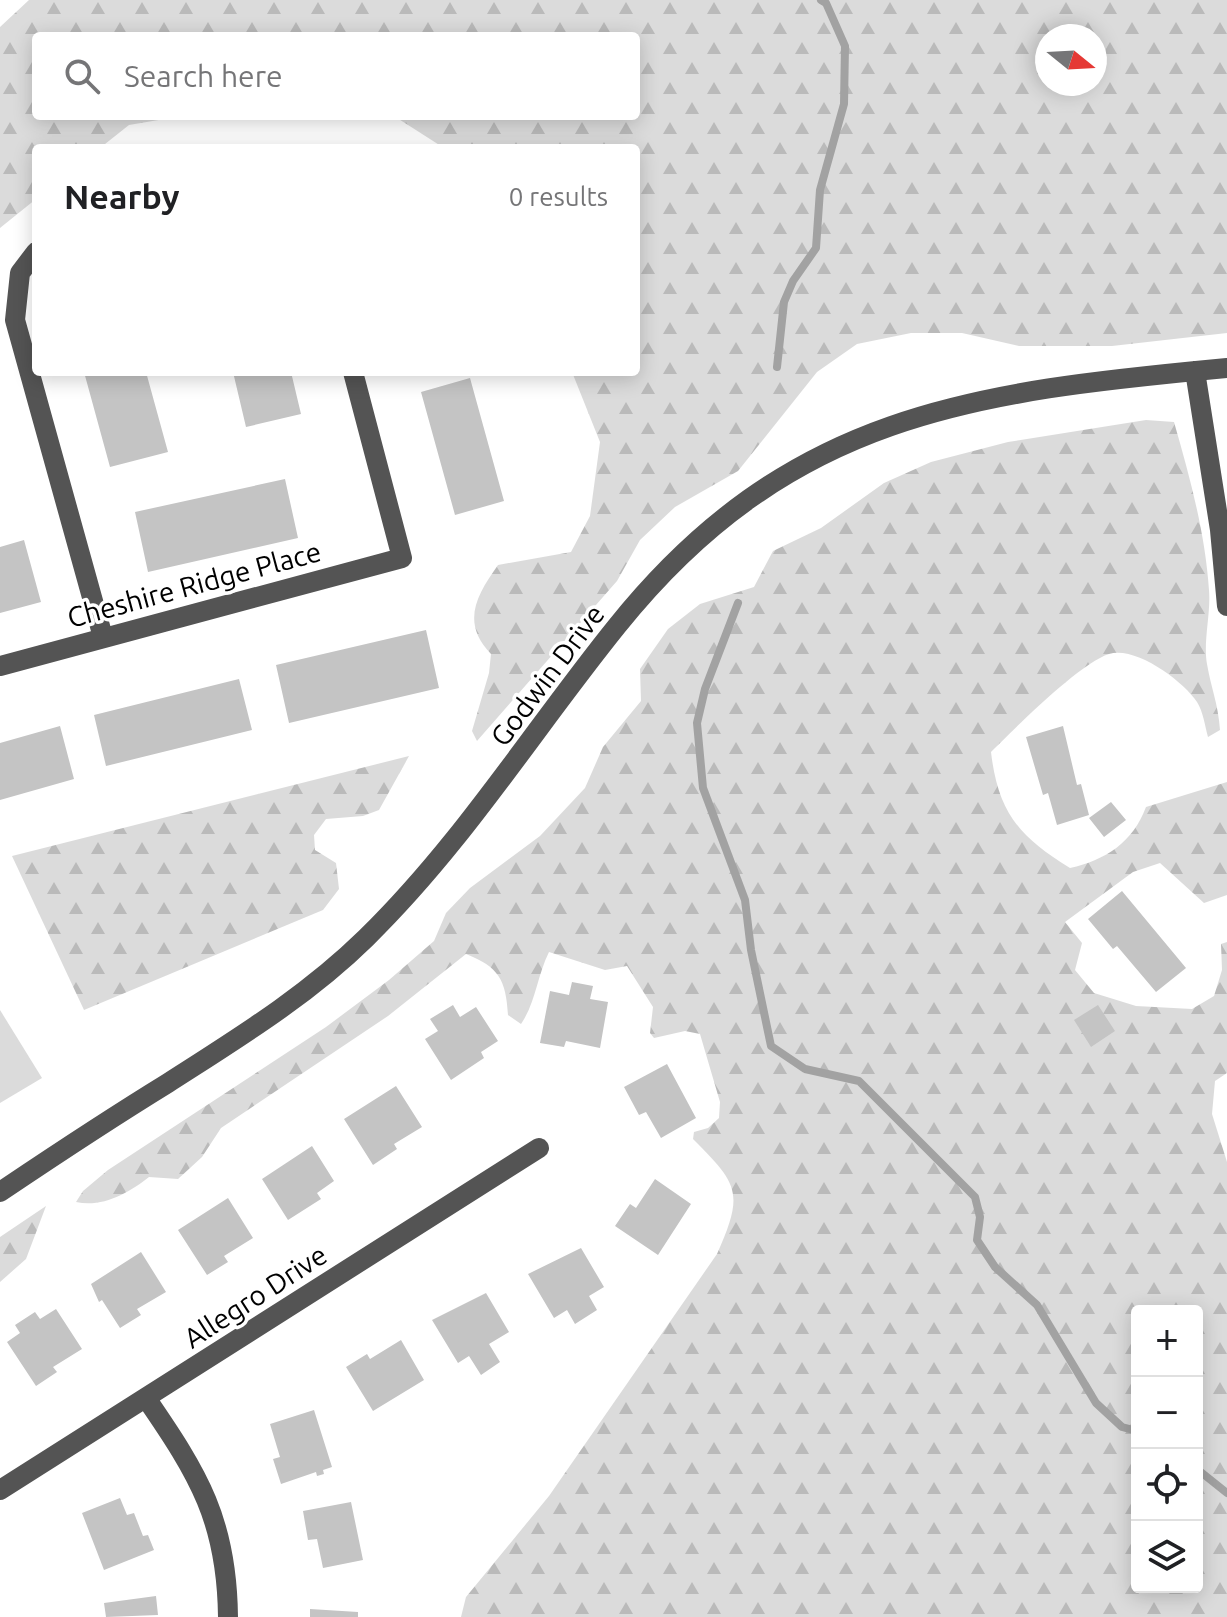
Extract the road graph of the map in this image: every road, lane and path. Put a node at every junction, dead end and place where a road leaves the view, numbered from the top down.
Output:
1 (32, 257) edge
2 (1227, 368) edge
3 (1195, 371) junction
4 (354, 376) edge
5 (1227, 606) edge
6 (103, 637) junction
7 (0, 666) edge
8 (539, 1148) dead end
9 (0, 1192) edge
10 (146, 1398) junction
11 (0, 1490) edge
12 (228, 1617) edge

1 - 6 street
2 - 3 street, Godwin Drive
3 - 5 street
3 - 9 street, Godwin Drive
4 - 6 street, Cheshire Ridge Place
6 - 7 street, Cheshire Ridge Place
8 - 10 street, Allegro Drive
10 - 11 street, Allegro Drive
10 - 12 street

